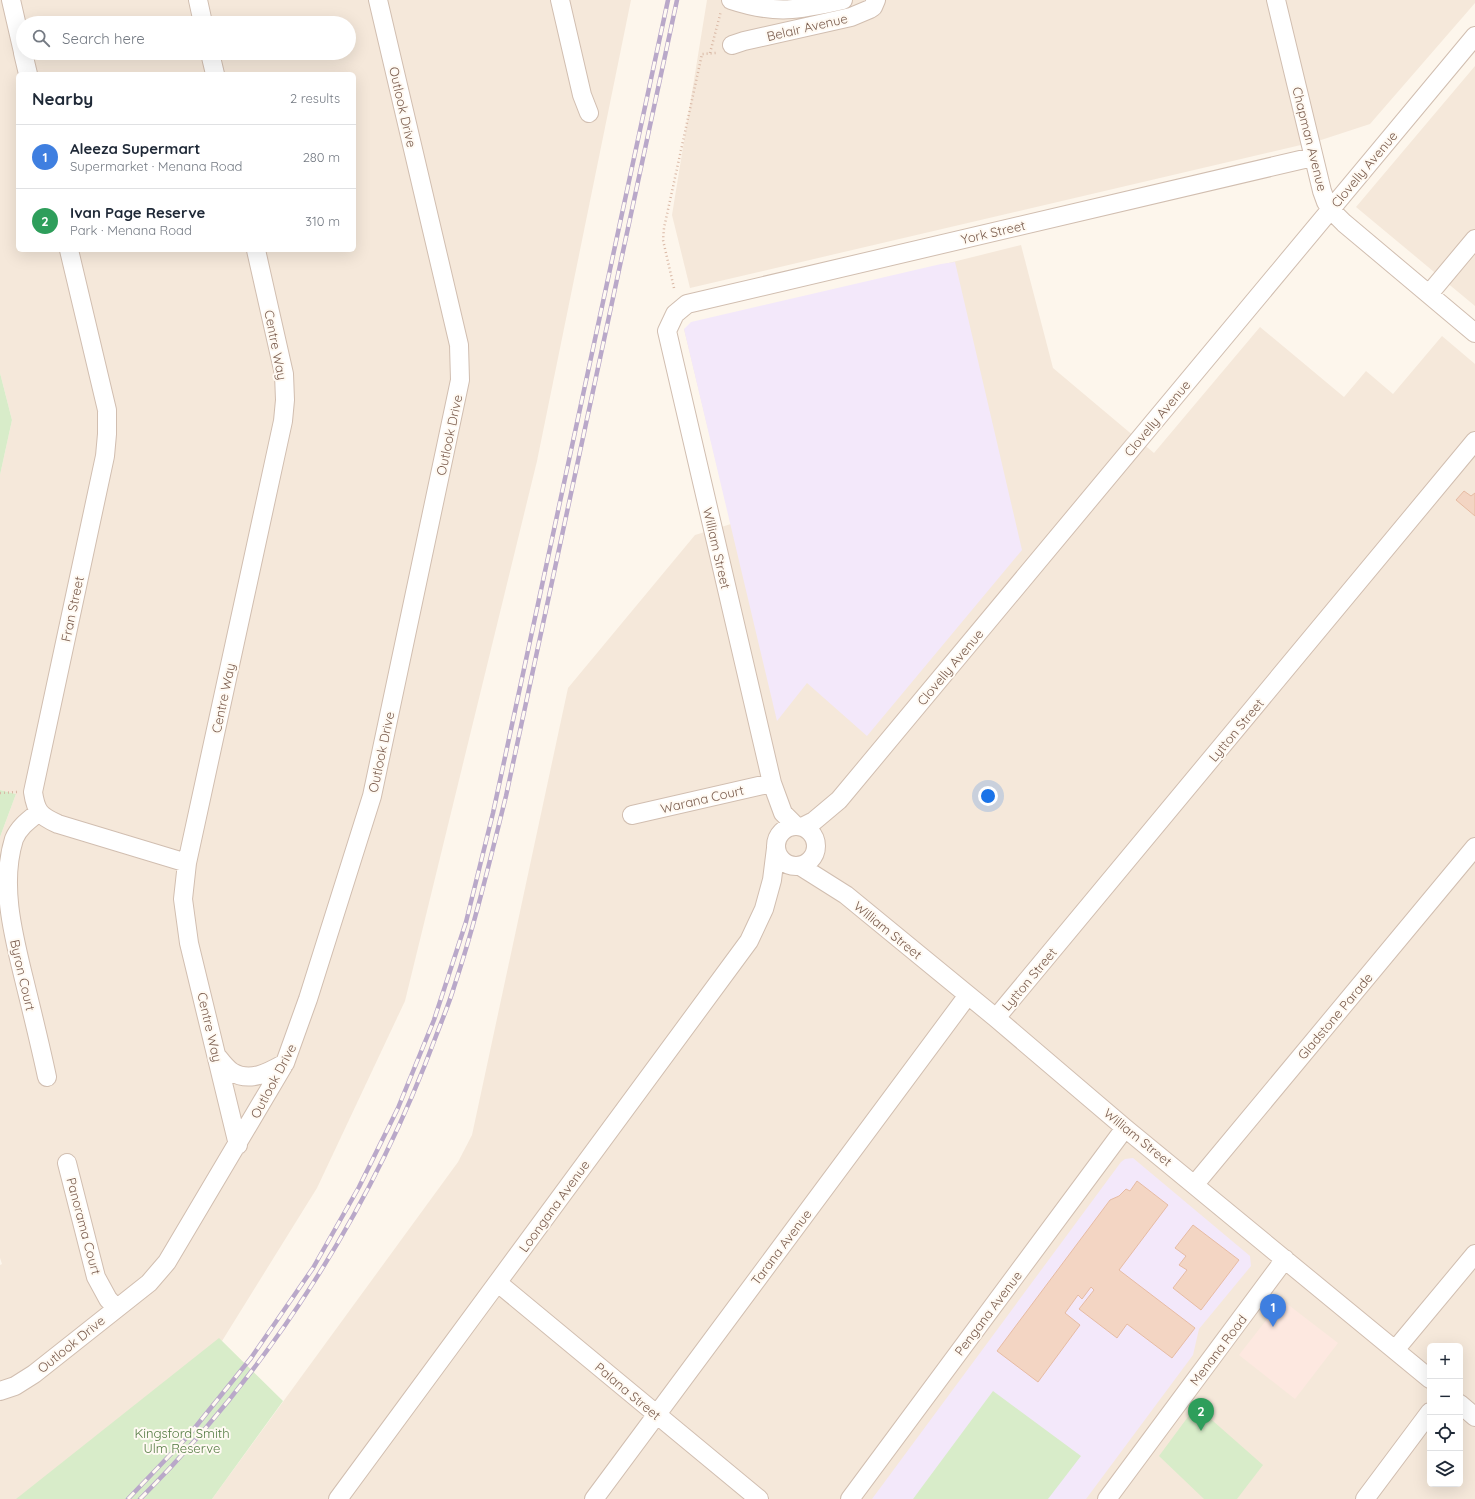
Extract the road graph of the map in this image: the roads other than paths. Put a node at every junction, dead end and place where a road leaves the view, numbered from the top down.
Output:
1 (11, 0) edge
2 (198, 0) edge
3 (378, 0) edge
4 (560, 0) edge
5 (843, 0) edge
6 (876, 0) edge
7 (1276, 0) edge
8 (727, 4) edge
9 (201, 16) edge
10 (16, 22) edge
11 (1475, 36) edge
12 (732, 45) dead end
13 (25, 60) edge
14 (212, 60) edge
15 (28, 72) edge
16 (215, 72) edge
17 (589, 114) dead end
18 (1313, 157) junction
19 (1331, 210) junction
20 (1475, 239) edge
21 (69, 252) edge
22 (256, 252) edge
23 (1430, 294) junction
24 (675, 314) joint
25 (1475, 333) edge
26 (1475, 441) edge
27 (772, 783) junction
28 (839, 800) junction
29 (39, 812) junction
30 (632, 815) dead end
31 (799, 826) junction
32 (776, 845) junction
33 (816, 847) junction
34 (1475, 847) edge
35 (187, 863) junction
36 (797, 866) junction
37 (846, 895) junction
38 (764, 909) junction
39 (968, 996) junction
40 (996, 1018) junction
41 (216, 1056) junction
42 (285, 1063) junction
43 (47, 1077) dead end
44 (1125, 1128) junction
45 (238, 1145) junction
46 (67, 1163) dead end
47 (1195, 1184) junction
48 (1475, 1254) edge
49 (1285, 1259) junction
50 (498, 1283) junction
51 (116, 1308) junction
52 (1395, 1350) junction
53 (1427, 1377) edge
54 (0, 1391) edge
55 (1463, 1407) edge
56 (656, 1415) junction
57 (1428, 1415) edge
58 (1475, 1417) edge
59 (338, 1499) edge
60 (594, 1499) edge
61 (759, 1499) edge
62 (850, 1499) edge
63 (1108, 1499) edge
64 (1365, 1499) edge

1 - 10 street
2 - 9 street
3 - 42 street, Outlook Drive
4 - 17 street
5 - 8 street, Belair Avenue
6 - 12 street, Belair Avenue
7 - 18 street, Chapman Avenue
11 - 19 street, Clovelly Avenue
13 - 15 street
14 - 16 street
18 - 19 street, Chapman Avenue
18 - 24 street, York Street
19 - 23 street, Chapman Avenue
19 - 28 street, Clovelly Avenue
20 - 23 street
21 - 29 street, Fran Street
22 - 35 street, Centre Way
23 - 25 street, Chapman Avenue
24 - 27 street, William Street
26 - 40 street, Lytton Street
27 - 30 street, Warana Court
27 - 31 street, William Street
27 - 32 street, William Street
28 - 31 street, Clovelly Avenue
28 - 33 street, Clovelly Avenue
29 - 35 street
29 - 43 street, Byron Court
31 - 32 street
31 - 33 street
32 - 36 street
32 - 38 street, Loongana Avenue
33 - 36 street
33 - 37 street, William Street
34 - 47 street, Gladstone Parade
35 - 41 street, Centre Way
36 - 37 street, William Street
36 - 38 street, Loongana Avenue
37 - 39 street, William Street
38 - 50 street, Loongana Avenue
39 - 40 street, William Street
39 - 56 street, Tarana Avenue
40 - 44 street, William Street
41 - 42 street
41 - 45 street, Centre Way
42 - 45 street, Outlook Drive
44 - 47 street, William Street
44 - 62 street, Pengana Avenue
45 - 51 street, Outlook Drive
46 - 51 street, Panorama Court
47 - 49 street, William Street
48 - 52 street
49 - 52 street, William Street
49 - 63 street, Menana Road
50 - 56 street, Palana Street
50 - 59 street, Loongana Avenue
51 - 54 street, Outlook Drive
52 - 53 street, William Street
55 - 58 street
56 - 60 street, Tarana Avenue
56 - 61 street, Palana Street
57 - 64 street

